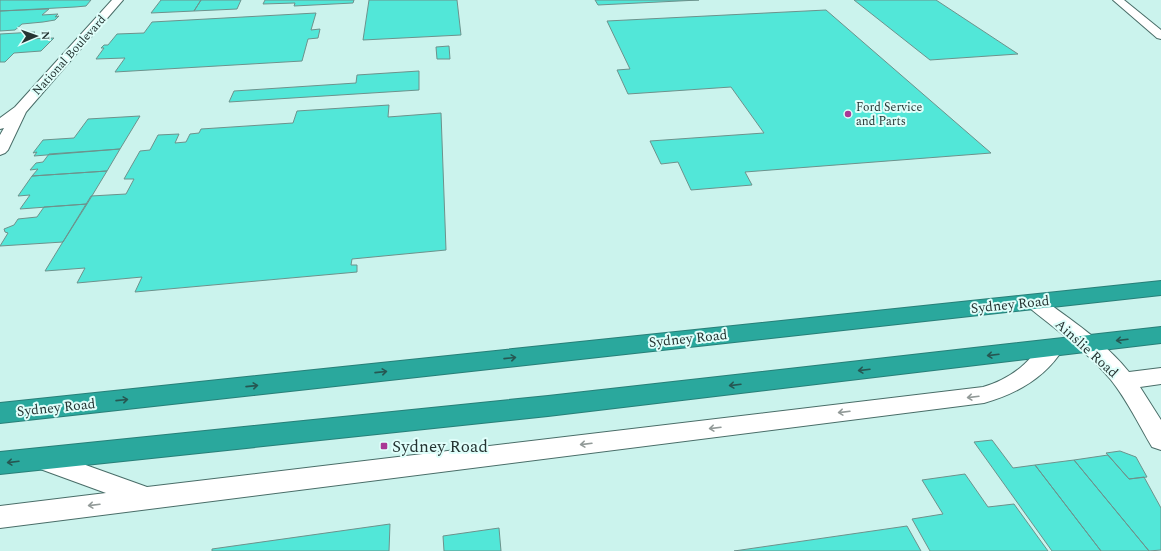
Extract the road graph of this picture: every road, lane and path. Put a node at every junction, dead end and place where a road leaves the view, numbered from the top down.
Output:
1 (118, 0) edge
2 (1118, 0) edge
3 (1161, 36) edge
4 (20, 110) junction
5 (0, 125) edge
6 (0, 150) edge
7 (1161, 288) edge
8 (1033, 301) junction
9 (1161, 336) edge
10 (1087, 344) junction
11 (1052, 349) junction
12 (1161, 376) edge
13 (1123, 381) junction
14 (0, 413) edge
15 (1161, 441) edge
16 (40, 459) junction
17 (0, 463) edge
18 (146, 498) junction
19 (0, 517) edge

1 - 4 street, National Boulevard
2 - 3 street
4 - 5 street, National Boulevard
4 - 6 street, National Boulevard
7 - 8 highway, Sydney Road
8 - 10 street, Ainslie Road
14 -> 8 highway, Sydney Road
9 -> 10 highway
10 - 11 highway
10 - 13 street, Ainslie Road
11 -> 16 highway
11 -> 18 street
12 - 13 street
13 - 15 street, Ainslie Road
16 -> 17 highway
16 - 18 street
18 -> 19 street

